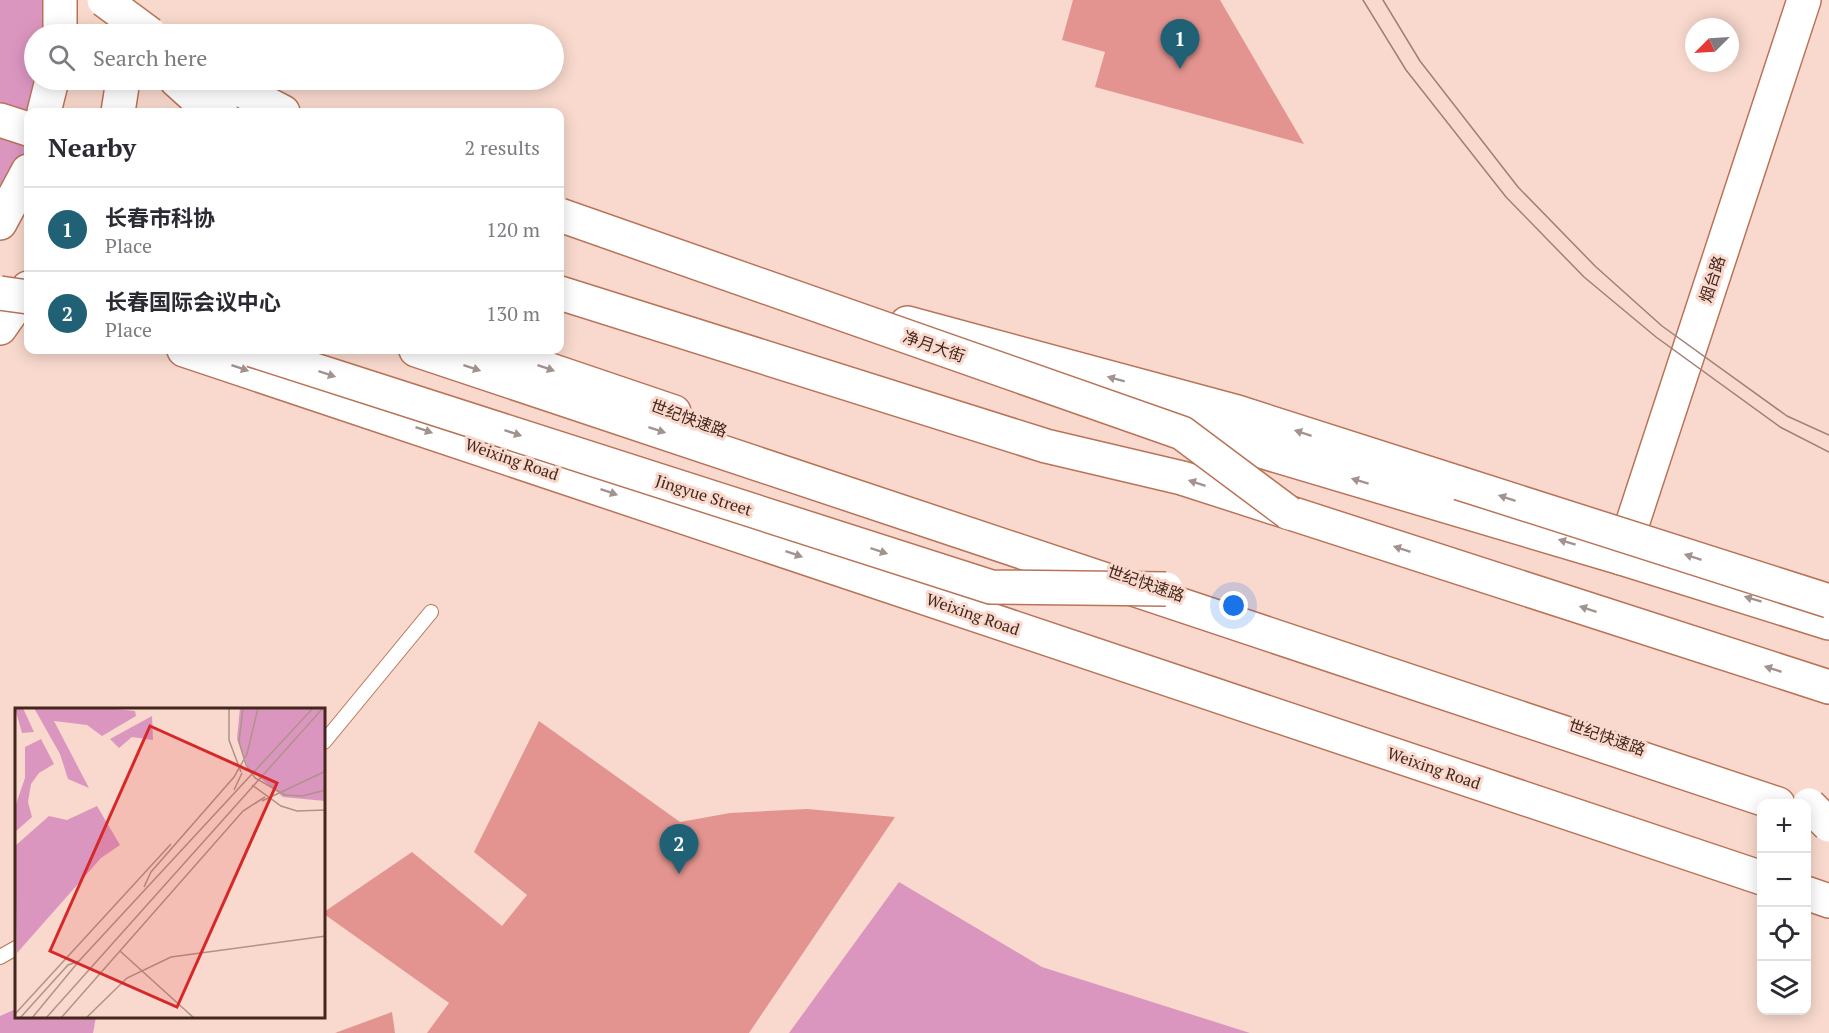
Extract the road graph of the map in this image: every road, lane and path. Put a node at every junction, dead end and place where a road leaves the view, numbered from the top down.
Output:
1 (60, 0) edge
2 (104, 0) edge
3 (135, 0) edge
4 (1804, 0) edge
5 (60, 24) edge
6 (132, 24) edge
7 (136, 24) edge
8 (50, 90) edge
9 (121, 90) edge
10 (187, 90) edge
11 (241, 90) edge
12 (45, 108) edge
13 (119, 108) edge
14 (214, 108) edge
15 (275, 108) edge
16 (0, 120) edge
17 (24, 128) edge
18 (24, 178) edge
19 (0, 185) edge
20 (24, 194) edge
21 (564, 216) edge
22 (0, 223) edge
23 (564, 232) edge
24 (24, 294) edge
25 (564, 294) edge
26 (13, 311) edge
27 (817, 312) junction
28 (196, 354) edge
29 (264, 354) edge
30 (428, 354) edge
31 (503, 354) edge
32 (1289, 513) junction
33 (1621, 558) junction
34 (1166, 589) junction
35 (1829, 601) edge
36 (431, 612) dead end
37 (1829, 623) edge
38 (1829, 687) edge
39 (326, 740) edge
40 (1812, 810) edge
41 (1757, 877) edge
42 (1811, 895) edge
43 (1829, 901) edge
44 (15, 949) edge
45 (0, 957) edge

1 - 5 main road
2 - 7 main road, bridge
3 - 6 main road
4 - 33 main road, 烟台路
8 - 12 main road
9 - 13 main road
10 - 14 main road
11 - 15 main road
16 - 17 main road
18 - 22 main road
19 - 20 main road
21 - 32 main road, 净月大街, bridge
23 - 27 main road
24 - 26 main road
32 -> 25 main road
33 -> 27 main road
35 -> 27 main road, bridge
28 -> 41 main road, Weixing Road
29 -> 34 main road, Jingyue Street, bridge
30 -> 40 main road
31 -> 34 main road, 世纪快速路
38 -> 32 main road
37 -> 33 main road
34 - 40 main road, 世纪快速路
36 - 39 lane
42 - 43 main road
44 - 45 lane

